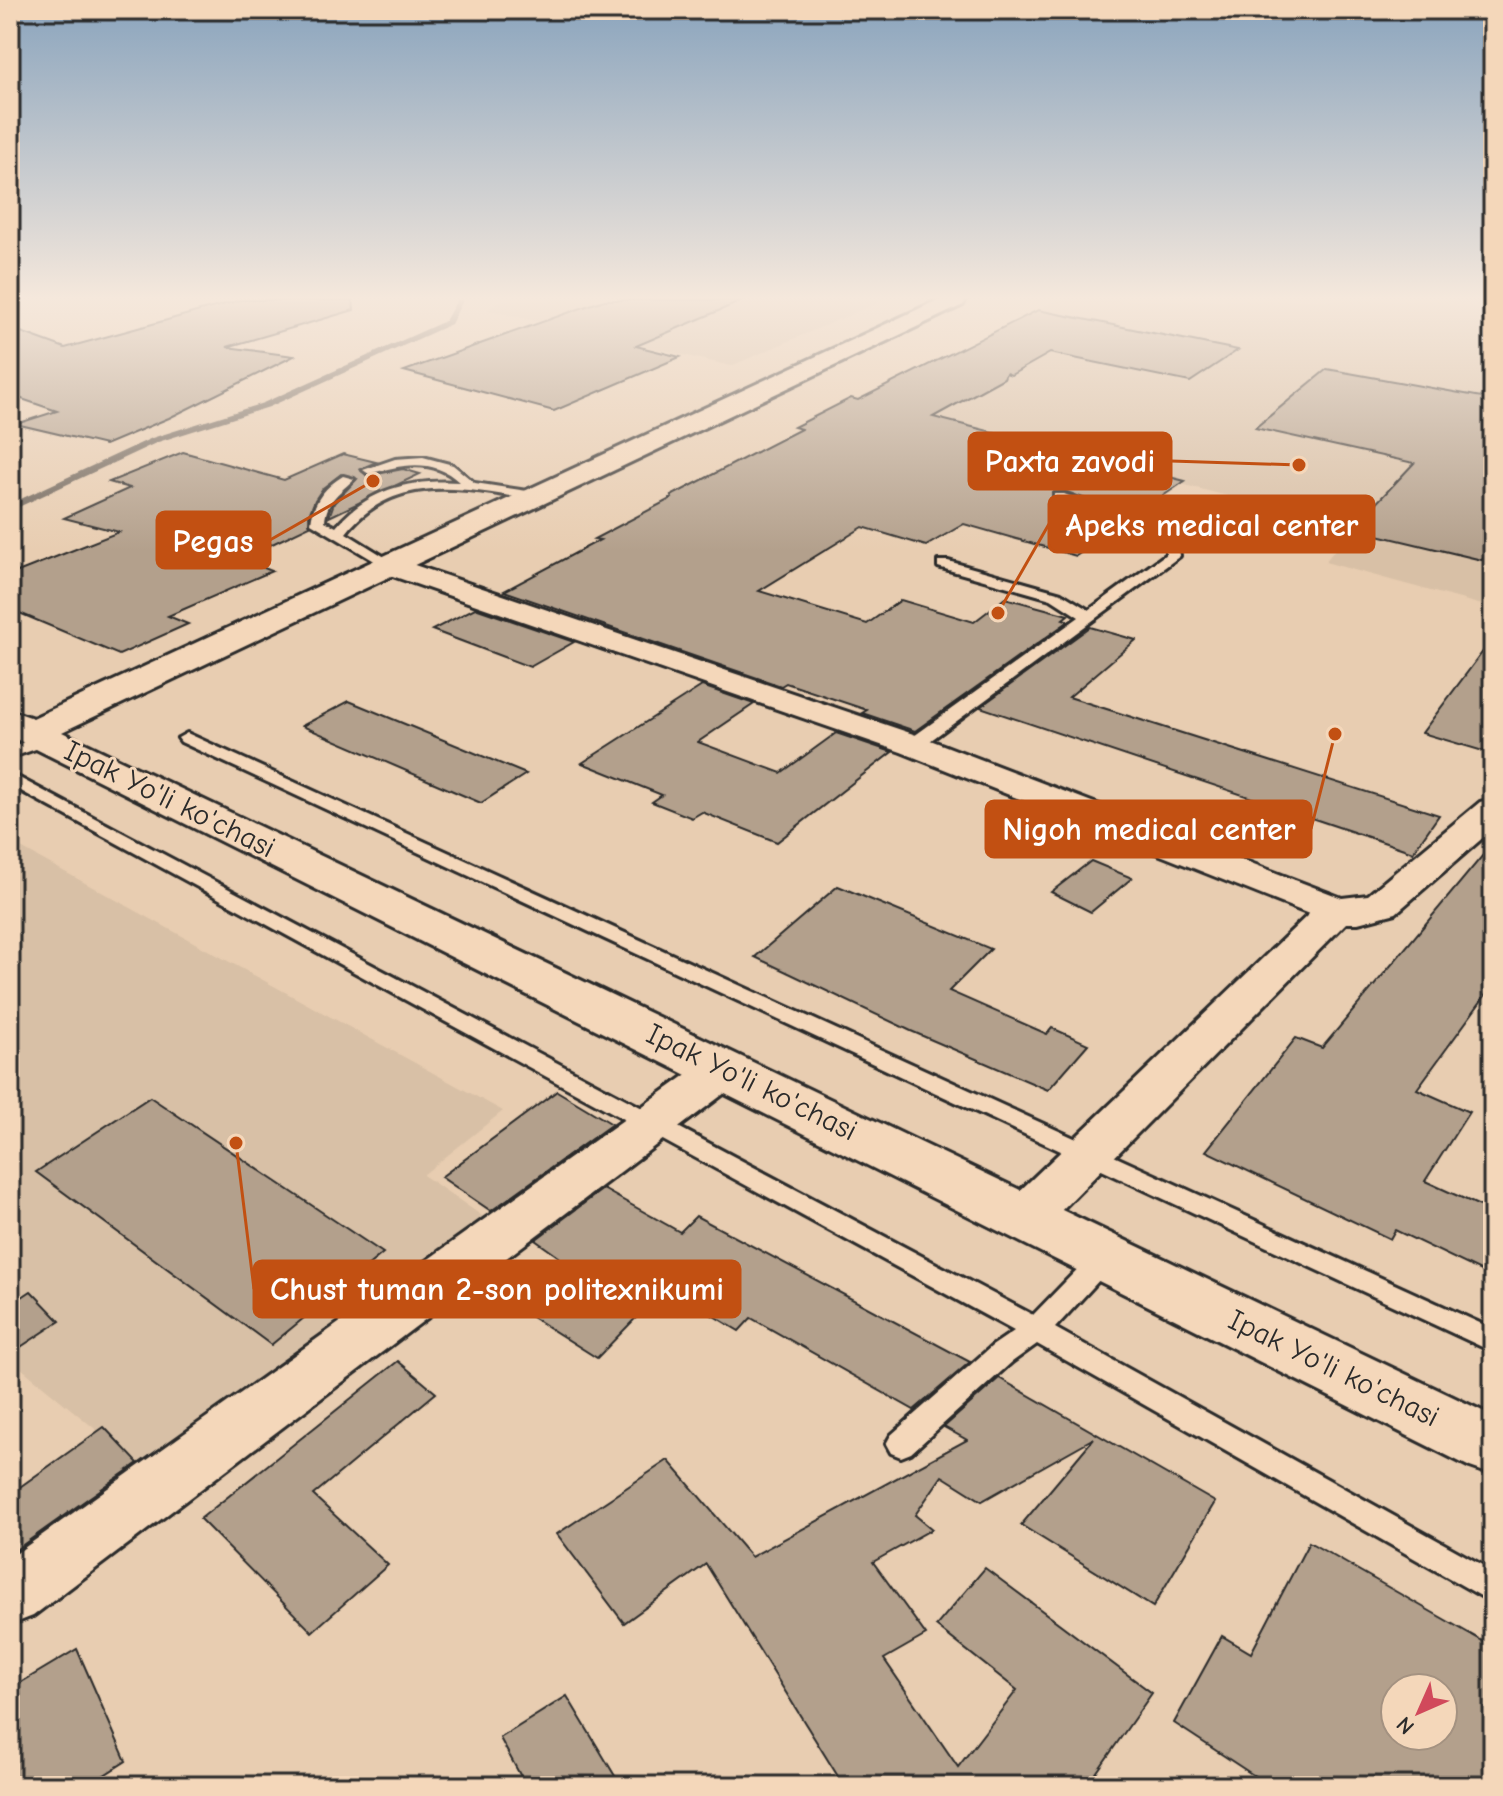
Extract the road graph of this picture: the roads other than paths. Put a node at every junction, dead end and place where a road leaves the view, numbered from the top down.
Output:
1 (775, 384) edge
2 (369, 470) dead end
3 (348, 479) dead end
4 (470, 486) junction
5 (534, 496) junction
6 (1059, 497) dead end
7 (338, 534) junction
8 (943, 564) dead end
9 (388, 565) junction
10 (1089, 617) junction
11 (25, 736) edge
12 (187, 738) dead end
13 (913, 745) junction
14 (10, 778) edge
15 (1493, 810) edge
16 (1336, 910) junction
17 (726, 1069) junction
18 (650, 1124) junction
19 (1088, 1155) junction
20 (1025, 1216) junction
21 (1106, 1256) junction
22 (1036, 1330) junction
23 (1493, 1341) edge
24 (901, 1444) dead end
25 (1493, 1447) edge
26 (1493, 1588) edge
27 (10, 1595) edge

1 - 5 main road
2 - 4 lane
3 - 7 lane
4 - 5 lane
4 - 7 lane
5 - 9 main road
6 - 10 lane
7 - 9 lane
8 - 10 lane
9 - 11 main road
9 - 13 street
10 - 13 lane
11 - 17 main road, Ipak Yo'li ko'chasi
12 - 19 lane
13 - 16 street
14 - 18 lane
15 - 16 street
16 - 19 street
17 - 18 street
17 - 20 main road, Ipak Yo'li ko'chasi
18 - 22 lane
18 - 27 street
19 - 20 street
19 - 23 lane
20 - 21 main road, Ipak Yo'li ko'chasi
21 - 22 lane
21 - 25 main road, Ipak Yo'li ko'chasi
22 - 24 lane
22 - 26 lane

